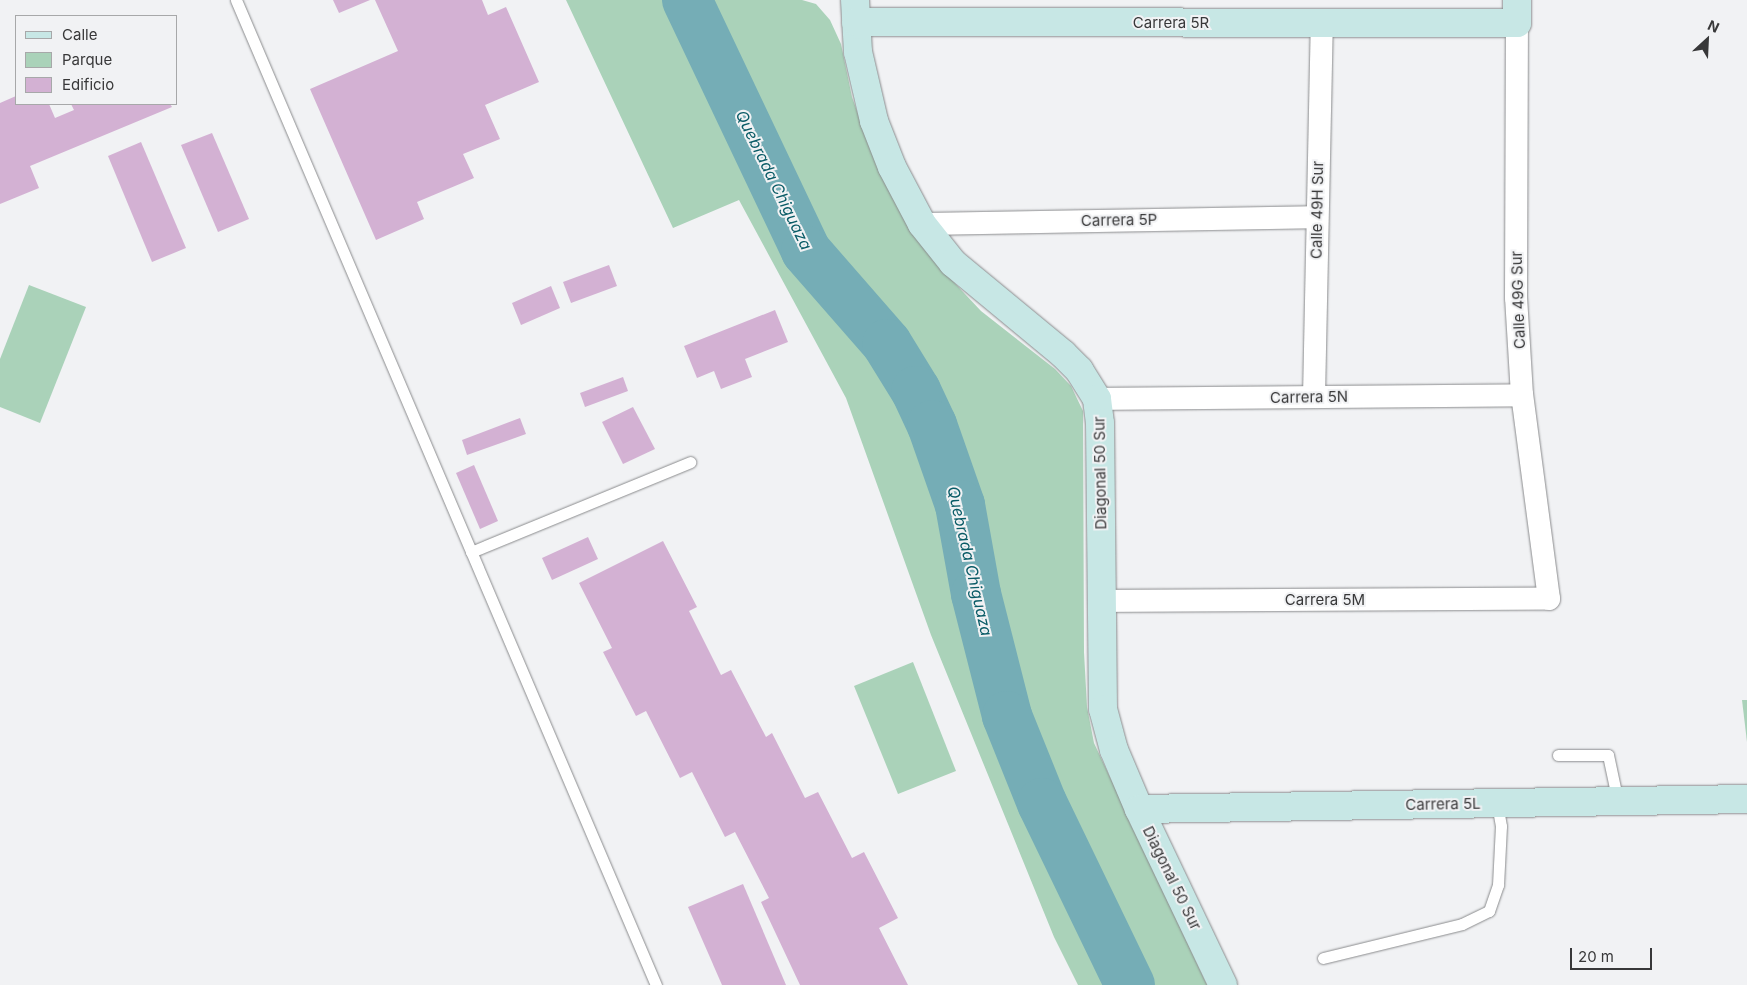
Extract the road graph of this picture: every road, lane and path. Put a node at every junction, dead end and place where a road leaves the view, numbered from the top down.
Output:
1 (236, 0) edge
2 (837, 0) edge
3 (856, 11) edge
4 (1517, 12) edge
5 (1322, 23) junction
6 (1316, 217) junction
7 (922, 224) junction
8 (1522, 395) junction
9 (1314, 397) junction
10 (1097, 399) junction
11 (690, 462) dead end
12 (471, 552) junction
13 (1549, 598) joint
14 (1101, 601) junction
15 (1558, 755) dead end
16 (1747, 800) edge
17 (1618, 802) junction
18 (1497, 803) junction
19 (1139, 809) junction
20 (1322, 958) dead end
21 (656, 985) edge
22 (1223, 985) edge

1 - 12 lane
2 - 3 main road
3 - 5 main road, Carrera 5R
3 - 7 main road, Diagonal 50 Sur
4 - 5 main road, Carrera 5R
4 - 8 street, Calle 49G Sur
5 - 6 street, Calle 49H Sur
6 - 7 street, Carrera 5P
6 - 9 street, Calle 49H Sur
7 - 10 main road, Diagonal 50 Sur
8 - 9 street, Carrera 5N
8 - 13 street, Calle 49G Sur
9 - 10 street, Carrera 5N
10 - 14 main road, Diagonal 50 Sur
11 - 12 lane
12 - 21 lane
13 - 14 street, Carrera 5M
14 - 19 main road, Diagonal 50 Sur
15 - 17 lane
16 - 17 main road, Carrera 5L
17 - 18 main road, Carrera 5L
18 - 19 main road, Carrera 5L
18 - 20 lane
19 - 22 main road, Diagonal 50 Sur

